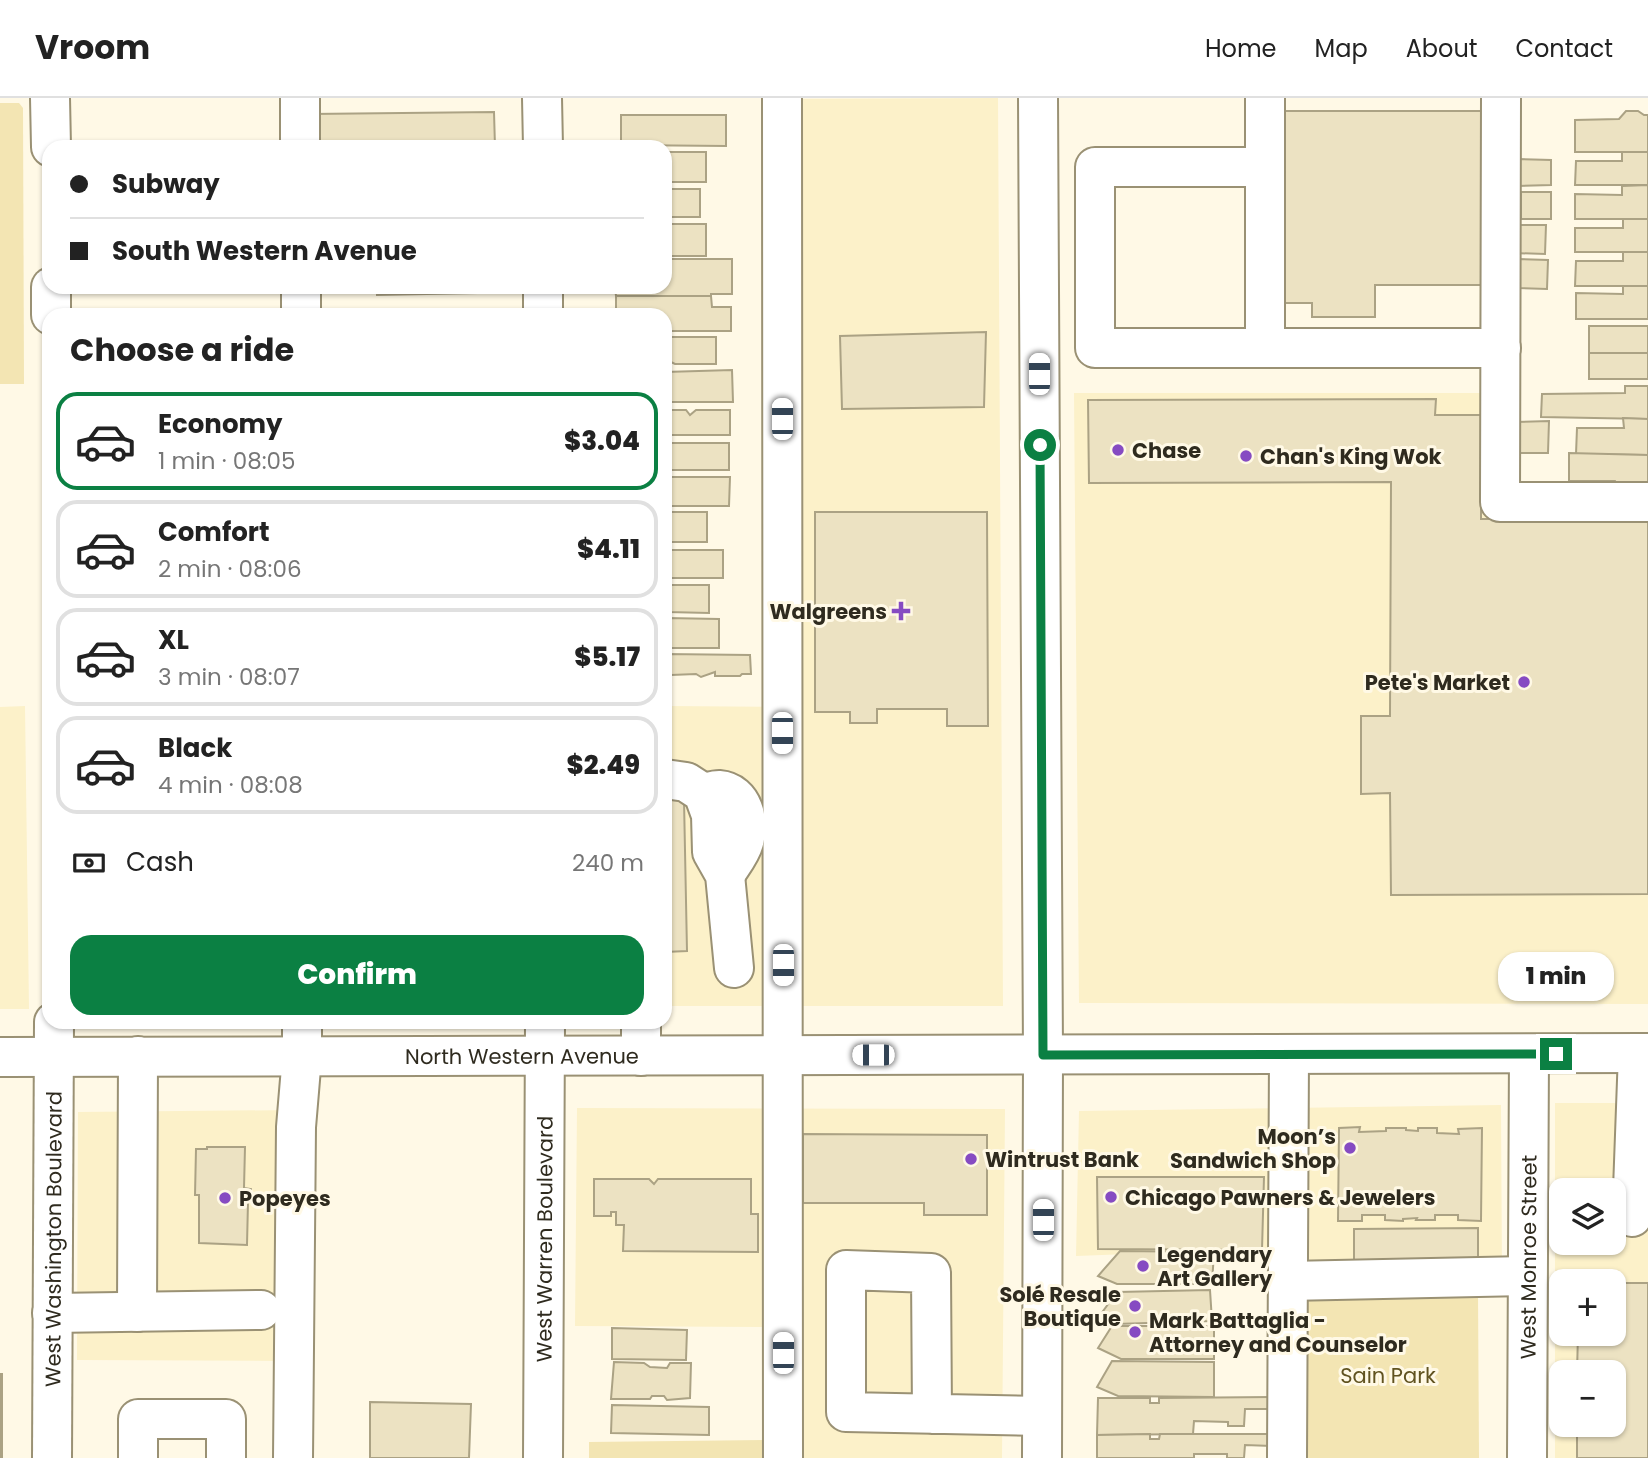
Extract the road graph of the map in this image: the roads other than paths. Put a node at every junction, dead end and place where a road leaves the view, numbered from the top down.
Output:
1 (50, 98) edge
2 (300, 98) edge
3 (542, 98) edge
4 (782, 98) edge
5 (1038, 98) edge
6 (1265, 98) edge
7 (1502, 98) edge
8 (51, 140) edge
9 (300, 140) edge
10 (542, 140) edge
11 (1265, 167) junction
12 (1265, 348) junction
13 (1501, 348) junction
14 (1648, 502) edge
15 (672, 780) edge
16 (734, 968) dead end
17 (54, 1039) edge
18 (302, 1039) edge
19 (545, 1039) edge
20 (641, 1039) edge
21 (1643, 1053) edge
22 (1529, 1054) junction
23 (1043, 1055) junction
24 (1289, 1055) junction
25 (138, 1056) junction
26 (783, 1056) junction
27 (0, 1057) edge
28 (1632, 1217) dead end
29 (1527, 1276) junction
30 (1288, 1281) junction
31 (261, 1311) dead end
32 (136, 1312) junction
33 (52, 1313) junction
34 (932, 1413) dead end
35 (1042, 1416) junction
36 (52, 1458) edge
37 (138, 1458) edge
38 (226, 1458) edge
39 (293, 1458) edge
40 (543, 1458) edge
41 (783, 1458) edge
42 (1042, 1458) edge
43 (1287, 1458) edge
44 (1527, 1458) edge

1 - 8 main road
2 - 9 main road
3 - 10 main road
4 - 26 main road
5 - 23 main road
6 - 11 main road
7 - 13 main road
11 - 12 main road
11 - 12 main road
12 - 13 main road
13 - 14 main road
15 - 16 main road
17 - 25 main road, North Western Avenue
17 - 27 main road, North Western Avenue
17 - 33 main road, West Washington Boulevard
18 - 19 main road, North Western Avenue
18 - 25 main road, North Western Avenue
18 - 39 main road
19 - 20 main road, North Western Avenue
19 - 40 main road, West Warren Boulevard
20 - 26 main road, North Western Avenue
21 - 22 main road, North Western Avenue
21 - 28 main road
22 - 24 main road, North Western Avenue
22 - 29 main road, West Monroe Street
23 - 24 main road, North Western Avenue
23 - 26 main road, North Western Avenue
23 - 35 main road
24 - 30 main road
25 - 32 main road
26 - 41 main road
29 - 30 main road
29 - 44 main road, West Monroe Street
30 - 43 main road
31 - 32 main road
32 - 33 main road
33 - 36 main road, West Washington Boulevard
34 - 35 main road
35 - 42 main road
37 - 38 main road

